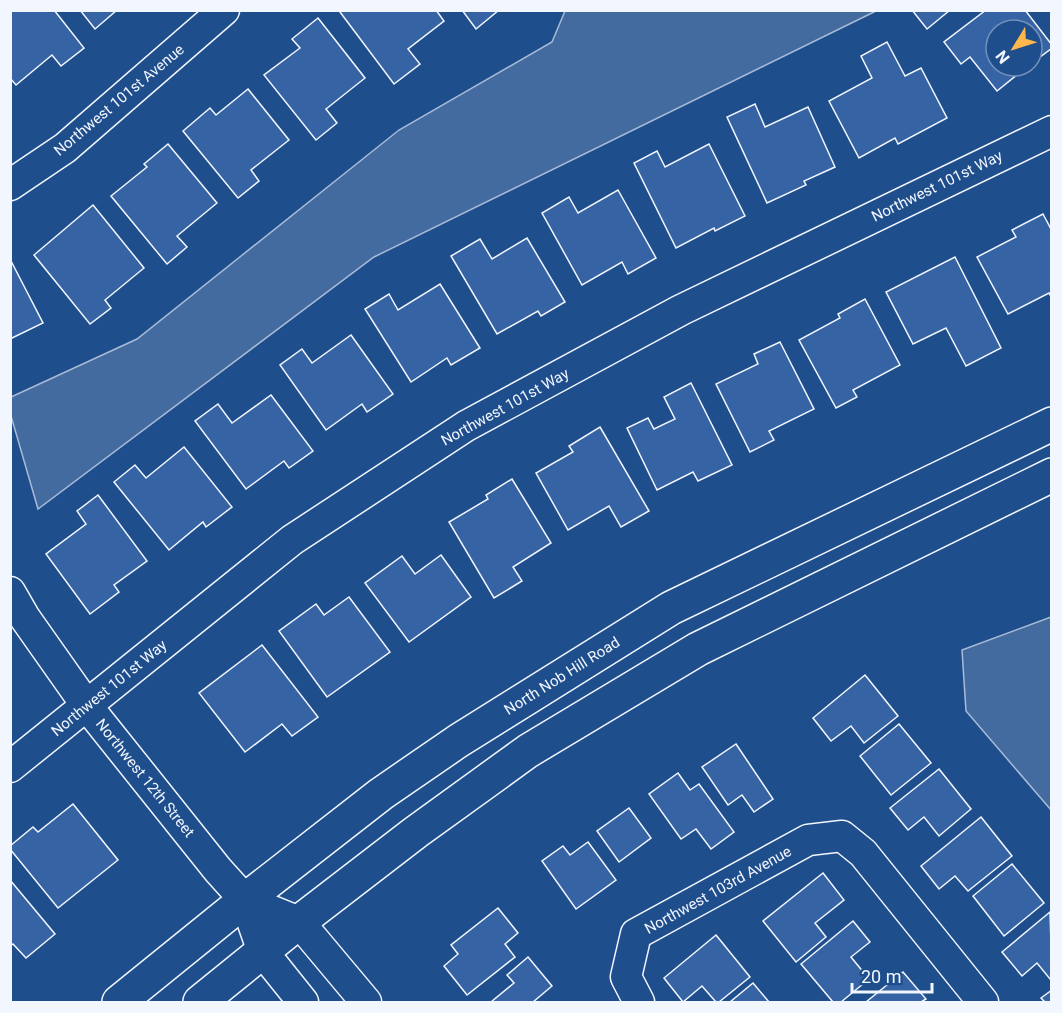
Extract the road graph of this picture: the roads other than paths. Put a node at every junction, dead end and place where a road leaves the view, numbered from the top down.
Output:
1 (224, 10) edge
2 (1052, 131) edge
3 (10, 185) edge
4 (1052, 424) edge
5 (1052, 475) edge
6 (10, 592) edge
7 (87, 706) junction
8 (10, 767) edge
9 (245, 900) junction
10 (299, 922) junction
11 (263, 952) junction
12 (633, 990) edge
13 (119, 1002) edge
14 (200, 1002) edge
15 (303, 1002) edge
16 (366, 1002) edge
17 (983, 1002) edge

1 - 3 street, Northwest 101st Avenue
2 - 7 street, Northwest 101st Way
4 - 9 main road, North Nob Hill Road
5 - 10 main road
6 - 7 street, Northwest 12th Street
7 - 8 street, Northwest 101st Way
7 - 9 street, Northwest 12th Street
9 - 10 street, Northwest 12th Street
9 - 11 street, Northwest 12th Street
9 - 13 main road, North Nob Hill Road
10 - 11 main road
10 - 16 street, Northwest 12th Street
11 - 14 main road
11 - 15 street, Northwest 12th Street
12 - 17 street, Northwest 103rd Avenue

